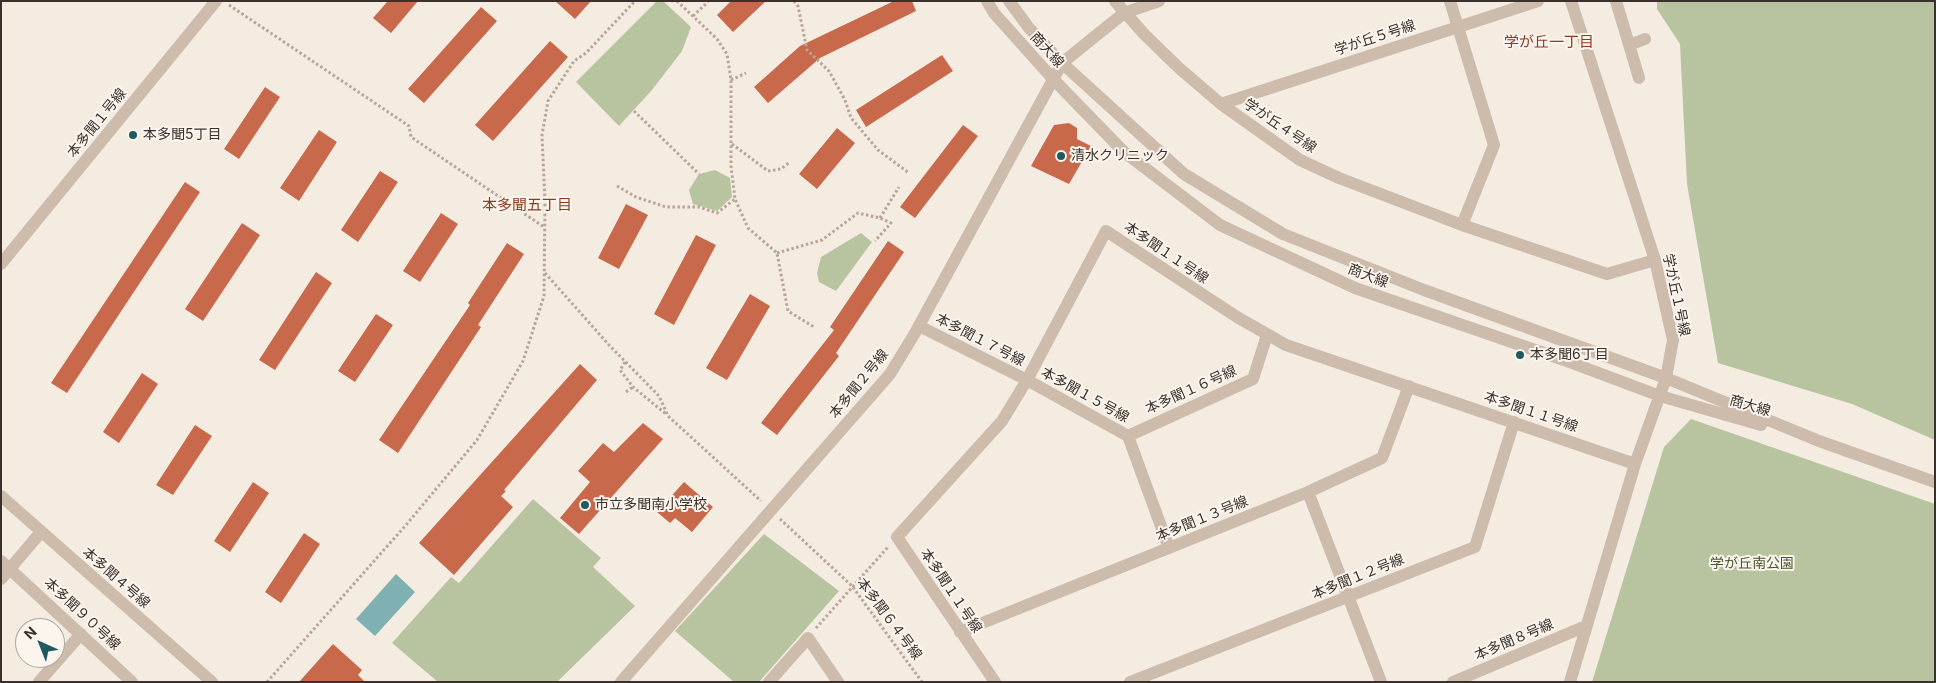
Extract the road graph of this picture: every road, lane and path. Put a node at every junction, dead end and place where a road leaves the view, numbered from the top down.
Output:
1 (635, 1) edge
2 (677, 1) edge
3 (794, 1) edge
4 (987, 1) edge
5 (1009, 1) edge
6 (1115, 1) edge
7 (1159, 1) edge
8 (1450, 1) edge
9 (1538, 1) edge
10 (1571, 1) edge
11 (1616, 1) edge
12 (215, 2) edge
13 (708, 2) edge
14 (1124, 13) junction
15 (693, 16) junction
16 (1458, 27) junction
17 (1645, 39) dead end
18 (1629, 45) junction
19 (1062, 64) junction
20 (746, 73) dead end
21 (1639, 78) dead end
22 (1053, 79) junction
23 (731, 80) junction
24 (1221, 104) junction
25 (634, 111) dead end
26 (731, 143) junction
27 (790, 162) dead end
28 (909, 173) dead end
29 (700, 174) dead end
30 (617, 186) dead end
31 (899, 187) dead end
32 (735, 199) junction
33 (880, 218) junction
34 (1462, 225) junction
35 (545, 228) junction
36 (875, 241) dead end
37 (777, 253) junction
38 (1655, 260) junction
39 (1, 264) edge
40 (544, 273) junction
41 (919, 326) junction
42 (814, 327) dead end
43 (1267, 335) junction
44 (625, 362) junction
45 (1666, 378) junction
46 (1028, 380) junction
47 (1409, 386) junction
48 (633, 387) junction
49 (626, 392) dead end
50 (1660, 396) junction
51 (668, 416) junction
52 (1514, 422) junction
53 (1128, 436) junction
54 (1819, 441) junction
55 (1635, 464) junction
56 (1935, 482) edge
57 (1308, 492) junction
58 (1, 496) edge
59 (770, 510) junction
60 (41, 532) junction
61 (897, 537) junction
62 (1169, 548) junction
63 (6, 565) edge
64 (1, 579) edge
65 (852, 586) junction
66 (1349, 598) junction
67 (1586, 626) junction
68 (960, 632) junction
69 (81, 634) junction
70 (808, 638) junction
71 (39, 682) edge
72 (132, 682) edge
73 (212, 682) edge
74 (267, 682) edge
75 (620, 682) edge
76 (769, 682) edge
77 (838, 682) edge
78 (922, 682) edge
79 (995, 682) edge
80 (1130, 682) edge
81 (1382, 682) edge
82 (1453, 682) edge
83 (1570, 682) edge

1 - 35 path
2 - 15 path
3 - 28 path
4 - 22 street, 商大線
5 - 19 street, 商大線
6 - 14 street, 学が丘４号線
7 - 14 street
8 - 16 street
9 - 16 street, 学が丘５号線
10 - 38 street, 学が丘１号線
11 - 18 street
12 - 35 path
12 - 39 street, 本多聞１号線
13 - 15 path
14 - 19 street, 本多聞２号線
14 - 24 street, 学が丘４号線
15 - 23 path
16 - 24 street, 学が丘５号線
16 - 34 street
17 - 18 street
18 - 21 street
19 - 22 street, 本多聞２号線
19 - 45 street, 商大線
20 - 23 path
22 - 41 street, 本多聞２号線
22 - 50 street, 商大線
23 - 26 path
24 - 34 street, 学が丘４号線
25 - 29 path
26 - 27 path
26 - 32 path
30 - 32 path
31 - 33 path
32 - 37 path
33 - 36 path
33 - 37 path
34 - 38 street, 学が丘４号線
35 - 40 path
37 - 42 path
38 - 45 street, 学が丘１号線
40 - 44 path
40 - 74 path
41 - 46 street, 本多聞１７号線
41 - 59 street, 本多聞２号線
43 - 46 street, 本多聞１１号線
43 - 47 street, 本多聞１１号線
43 - 53 street, 本多聞１６号線
44 - 48 path
44 - 51 path
45 - 50 street, 学が丘１号線
45 - 54 street, 商大線
46 - 53 street, 本多聞１５号線
46 - 61 street, 本多聞１１号線
47 - 52 street, 本多聞１１号線
47 - 57 street, 本多聞１３号線
48 - 49 path
48 - 51 path, 本多聞６４号線
50 - 54 street, 商大線
50 - 55 street, 学が丘１号線
51 - 59 path, 本多聞６４号線
52 - 55 street, 本多聞１１号線
52 - 66 street, 本多聞１２号線
53 - 62 street, 本多聞１５号線
54 - 56 street, 商大線
55 - 67 street, 学が丘１号線
57 - 62 street, 本多聞１３号線
57 - 66 street
58 - 60 street, 本多聞４号線
59 - 65 path, 本多聞６４号線
59 - 75 street, 本多聞２号線
60 - 63 street
60 - 73 street, 本多聞４号線
61 - 65 path
61 - 68 street, 本多聞１１号線
62 - 68 street, 本多聞１３号線
63 - 64 street
63 - 69 street, 本多聞９０号線
65 - 70 path
65 - 78 path, 本多聞６４号線
66 - 80 street, 本多聞１２号線
66 - 81 street
67 - 82 street, 本多聞８号線
67 - 83 street, 学が丘１号線
68 - 79 street, 本多聞１１号線
69 - 71 street
69 - 72 street, 本多聞９０号線
70 - 76 street
70 - 77 street

